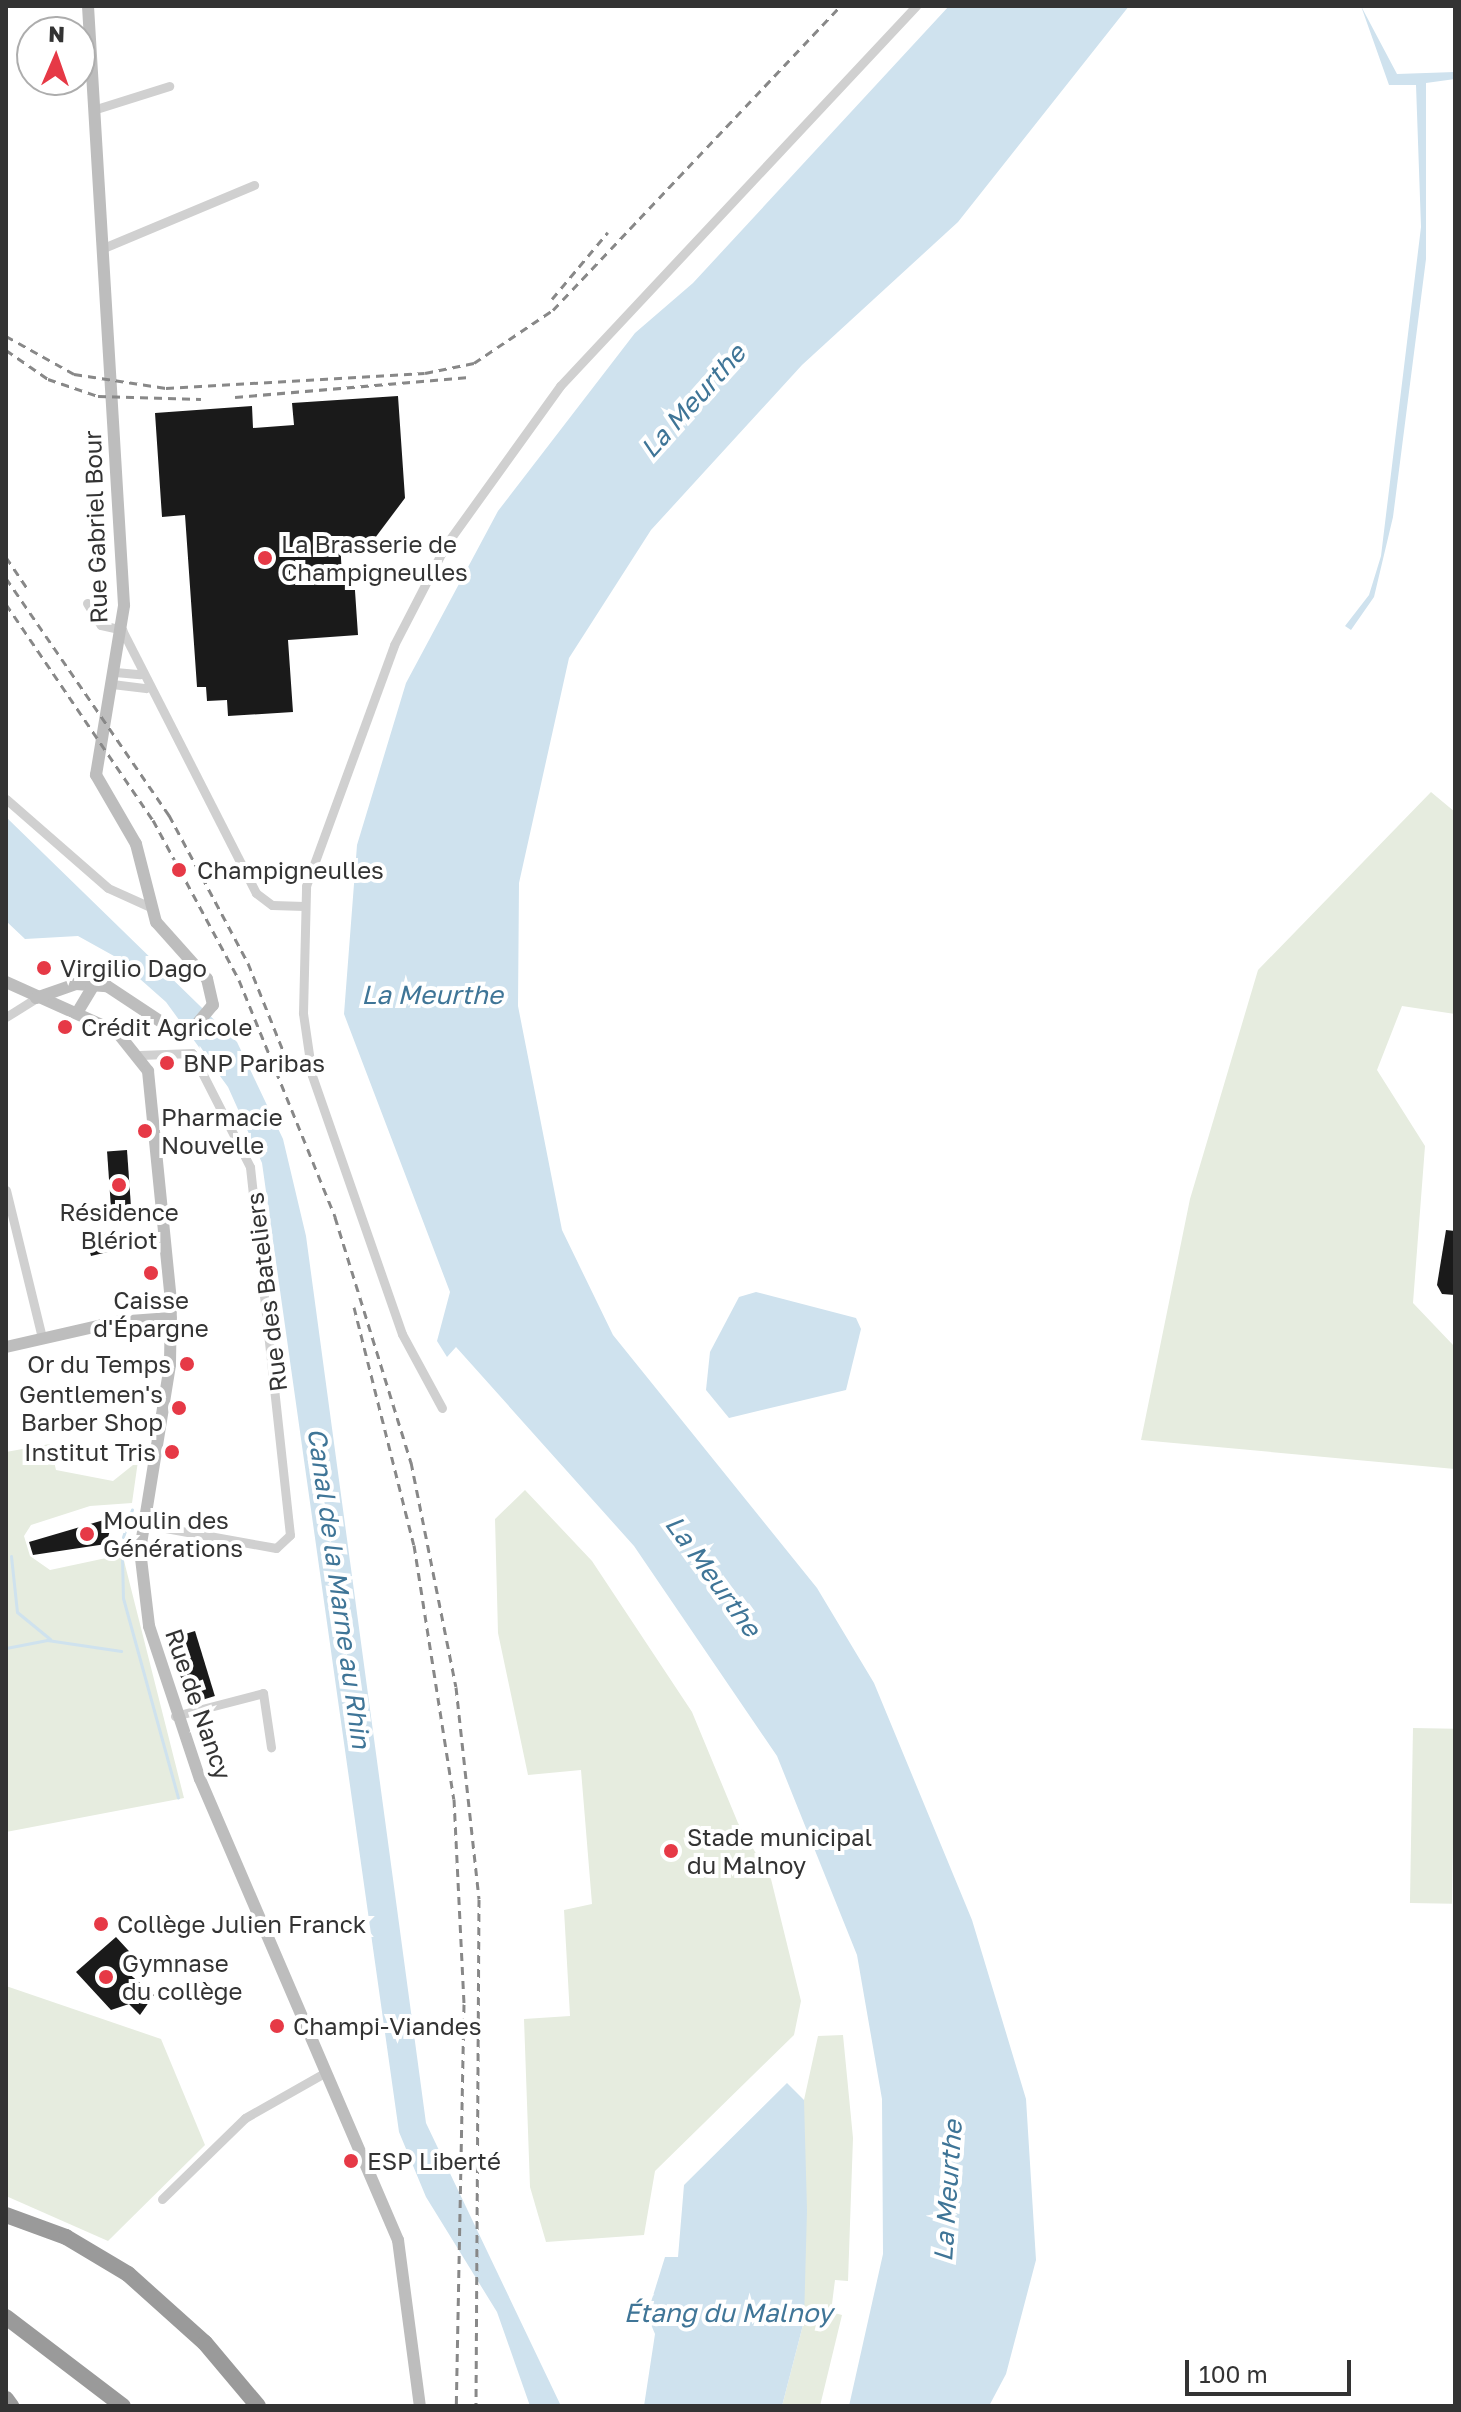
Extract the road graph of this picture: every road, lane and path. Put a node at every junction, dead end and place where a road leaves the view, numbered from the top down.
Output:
1 (88, 6) edge
2 (916, 6) edge
3 (169, 86) dead end
4 (93, 110) junction
5 (254, 185) dead end
6 (101, 249) junction
7 (87, 603) dead end
8 (122, 630) junction
9 (140, 674) junction
10 (113, 678) junction
11 (146, 688) junction
12 (6, 799) edge
13 (304, 906) junction
14 (150, 907) junction
15 (6, 982) edge
16 (94, 985) junction
17 (36, 998) junction
18 (77, 1013) junction
19 (6, 1017) edge
20 (140, 1055) junction
21 (6, 1190) edge
22 (171, 1318) junction
23 (42, 1338) junction
24 (6, 1347) edge
25 (442, 1408) dead end
26 (142, 1524) junction
27 (175, 1716) junction
28 (271, 1747) dead end
29 (326, 2072) junction
30 (162, 2199) dead end
31 (6, 2215) edge
32 (6, 2317) edge
33 (6, 2399) edge
34 (11, 2406) edge
35 (123, 2406) edge
36 (258, 2406) edge
37 (420, 2406) edge

1 - 4 main road, Rue Gabriel Bour
2 - 13 street
3 - 4 street
4 - 6 main road, Rue Gabriel Bour
5 - 6 street
6 - 8 main road, Rue Gabriel Bour
7 - 8 street
8 - 9 street
8 - 10 main road, Rue Gabriel Bour
9 - 10 street
9 - 11 street
10 - 11 street
10 - 14 main road, Rue Gabriel Bour
11 - 13 street
12 - 14 street
13 - 25 street
14 - 16 main road, Rue Gabriel Bour
15 - 17 main road
16 - 17 main road
16 - 18 main road
17 - 18 main road
17 - 19 street
18 - 20 main road
20 - 22 main road, Rue de Nancy
20 - 26 street, Rue des Bateliers
21 - 23 street
22 - 23 main road
22 - 26 main road, Rue de Nancy
23 - 24 main road
26 - 27 main road, Rue de Nancy
27 - 28 street
27 - 29 main road, Rue de Nancy
29 - 30 street
29 - 37 main road, Rue de Nancy
31 - 36 highway
32 - 35 highway
33 - 34 highway

